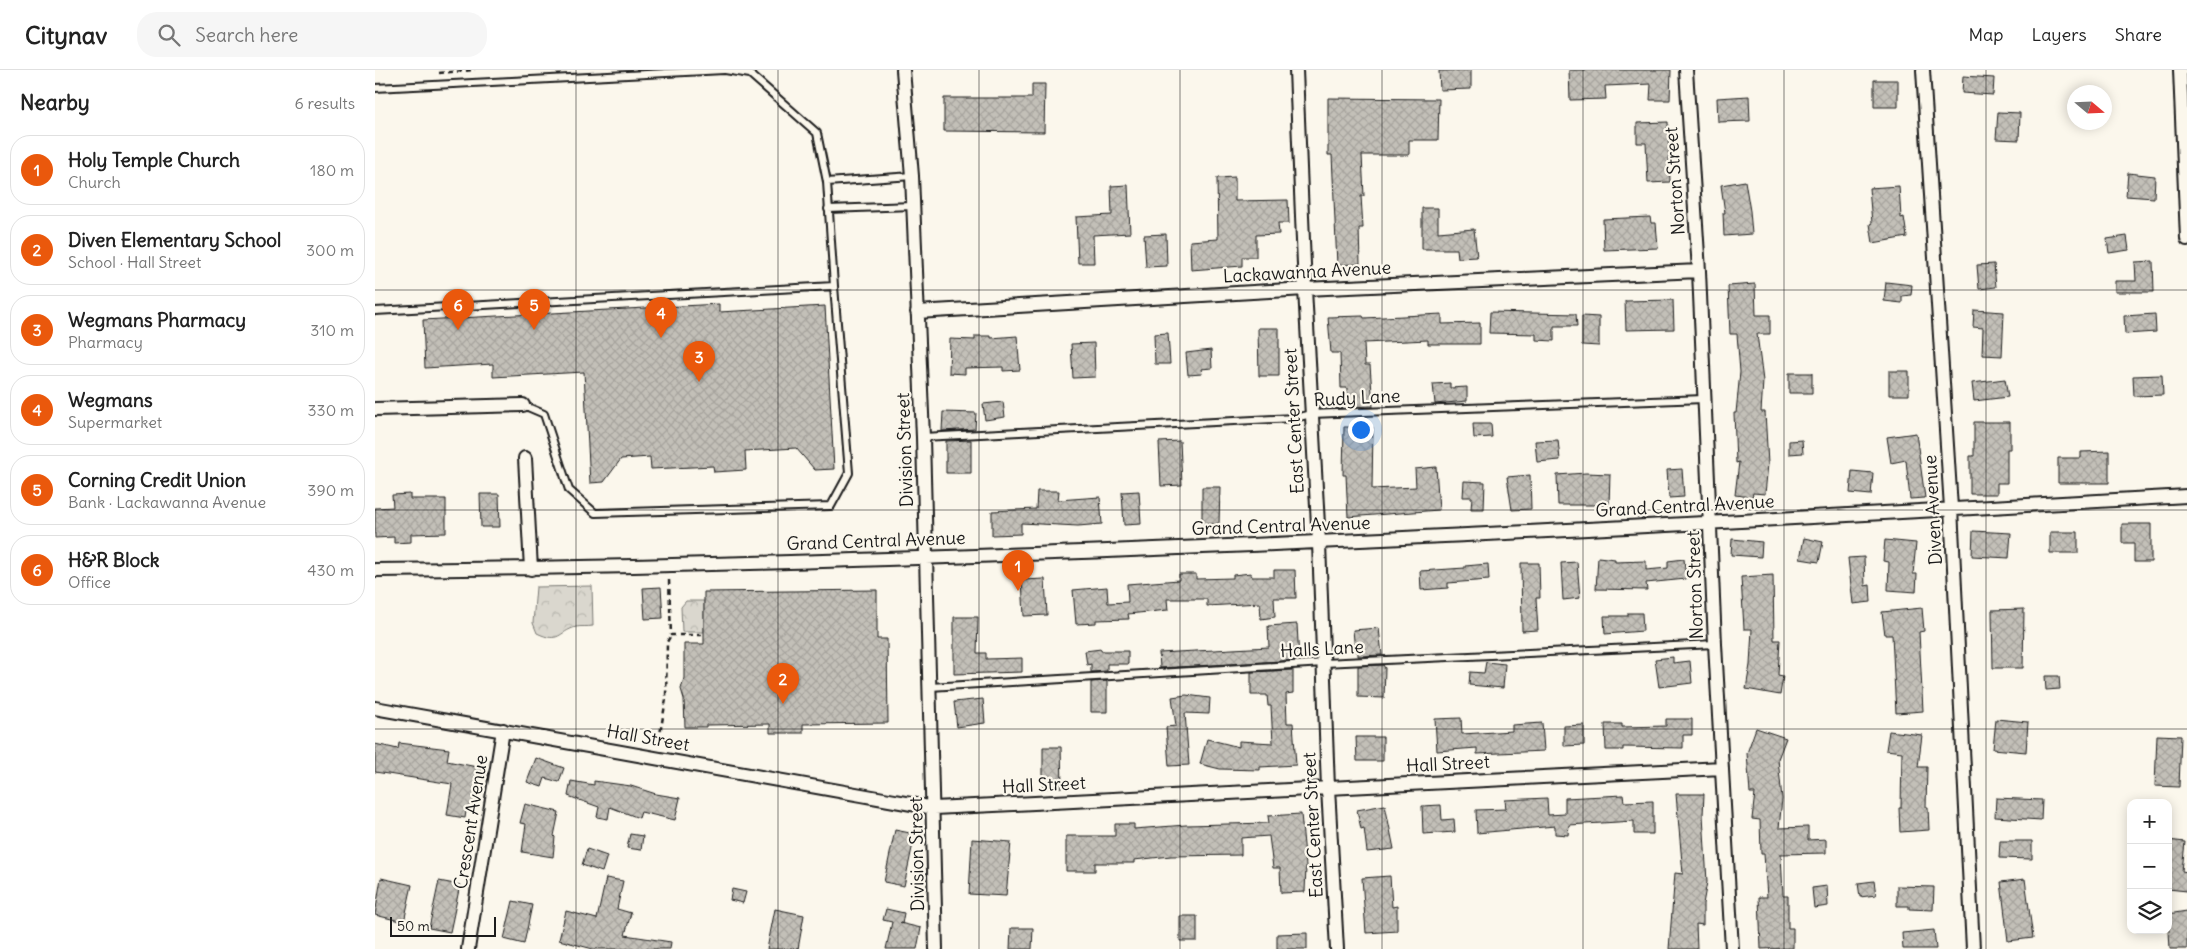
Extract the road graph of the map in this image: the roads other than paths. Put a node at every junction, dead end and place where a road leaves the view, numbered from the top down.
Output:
1 (725, 70) edge
2 (903, 70) edge
3 (1296, 70) edge
4 (1686, 70) edge
5 (1923, 70) edge
6 (2179, 70) edge
7 (375, 88) edge
8 (912, 176) junction
9 (827, 182) junction
10 (913, 206) junction
11 (827, 209) junction
12 (2187, 239) edge
13 (1699, 271) junction
14 (833, 286) junction
15 (1305, 288) junction
16 (375, 311) edge
17 (917, 312) junction
18 (1704, 399) junction
19 (523, 405) joint
20 (375, 409) edge
21 (1311, 414) junction
22 (923, 437) junction
23 (525, 458) dead end
24 (2187, 496) edge
25 (1951, 508) junction
26 (1711, 523) junction
27 (1319, 543) junction
28 (926, 557) junction
29 (531, 569) junction
30 (375, 570) edge
31 (1715, 644) junction
32 (1324, 663) junction
33 (930, 687) junction
34 (375, 708) edge
35 (503, 730) junction
36 (1723, 768) junction
37 (1328, 788) junction
38 (934, 808) junction
39 (468, 949) edge
40 (936, 949) edge
41 (1337, 949) edge
42 (1732, 949) edge
43 (1973, 949) edge

1 - 7 lane
1 - 9 lane
2 - 8 street, Division Street
3 - 15 street, East Center Street
4 - 13 street, Norton Street
5 - 25 street, Diven Avenue
6 - 12 street
8 - 9 lane
8 - 10 street, Division Street
9 - 11 lane
10 - 11 lane
10 - 17 street, Division Street
11 - 14 lane
13 - 15 street, Lackawanna Avenue
13 - 18 street, Norton Street
14 - 16 lane
14 - 19 lane
15 - 17 street, Lackawanna Avenue
15 - 21 street, East Center Street
17 - 22 street, Division Street
18 - 21 lane, Rudy Lane
18 - 26 street, Norton Street
19 - 20 street
21 - 22 lane, Rudy Lane
21 - 27 street, East Center Street
22 - 28 street, Division Street
23 - 29 street
24 - 25 street, Grand Central Avenue
25 - 26 street, Grand Central Avenue
25 - 43 street, Diven Avenue
26 - 27 street, Grand Central Avenue
26 - 31 street, Norton Street
27 - 28 street, Grand Central Avenue
27 - 32 street, East Center Street
28 - 29 street, Grand Central Avenue
28 - 33 street, Division Street
29 - 30 street, Grand Central Avenue
31 - 32 lane, Halls Lane
31 - 36 street, Norton Street
32 - 33 lane, Halls Lane
32 - 37 street, East Center Street
33 - 38 street, Division Street
34 - 35 street, Hall Street
35 - 38 street, Hall Street
35 - 39 street, Crescent Avenue
36 - 37 street, Hall Street
36 - 42 street, Norton Street
37 - 38 street, Hall Street
37 - 41 street, East Center Street
38 - 40 street, Division Street

